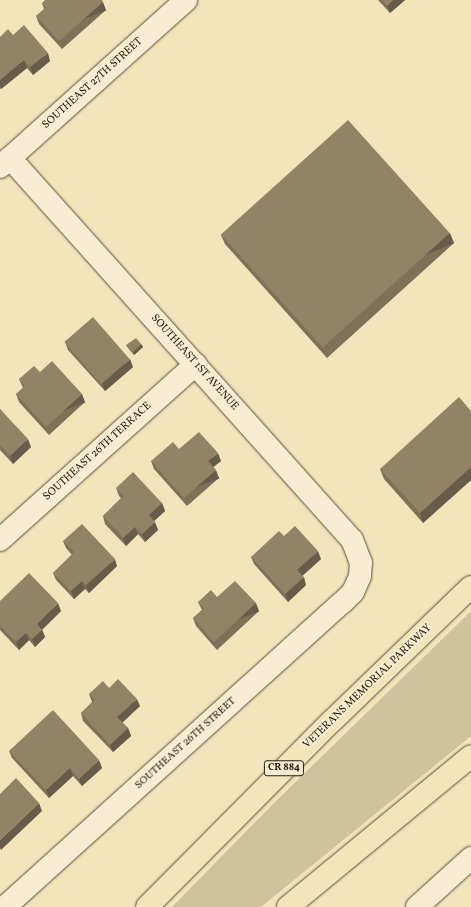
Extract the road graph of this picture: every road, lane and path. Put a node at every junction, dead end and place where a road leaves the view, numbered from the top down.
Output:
1 (186, 0) edge
2 (5, 163) edge
3 (196, 364) junction
4 (0, 540) edge
5 (360, 576) joint
6 (471, 576) edge
7 (471, 587) edge
8 (424, 632) junction
9 (471, 756) edge
10 (471, 858) edge
11 (5, 907) edge
12 (147, 907) edge
13 (288, 907) edge
14 (417, 907) edge

1 - 2 street, SOUTHEAST 27TH STREET
2 - 3 street, SOUTHEAST 1ST AVENUE
3 - 4 street, SOUTHEAST 26TH TERRACE
3 - 5 street, SOUTHEAST 1ST AVENUE
5 - 11 street, SOUTHEAST 26TH STREET
6 - 8 highway
7 - 8 highway, VETERANS MEMORIAL PARKWAY / CR 884
8 - 12 highway, VETERANS MEMORIAL PARKWAY / CR 884
9 - 13 highway
10 - 14 street

